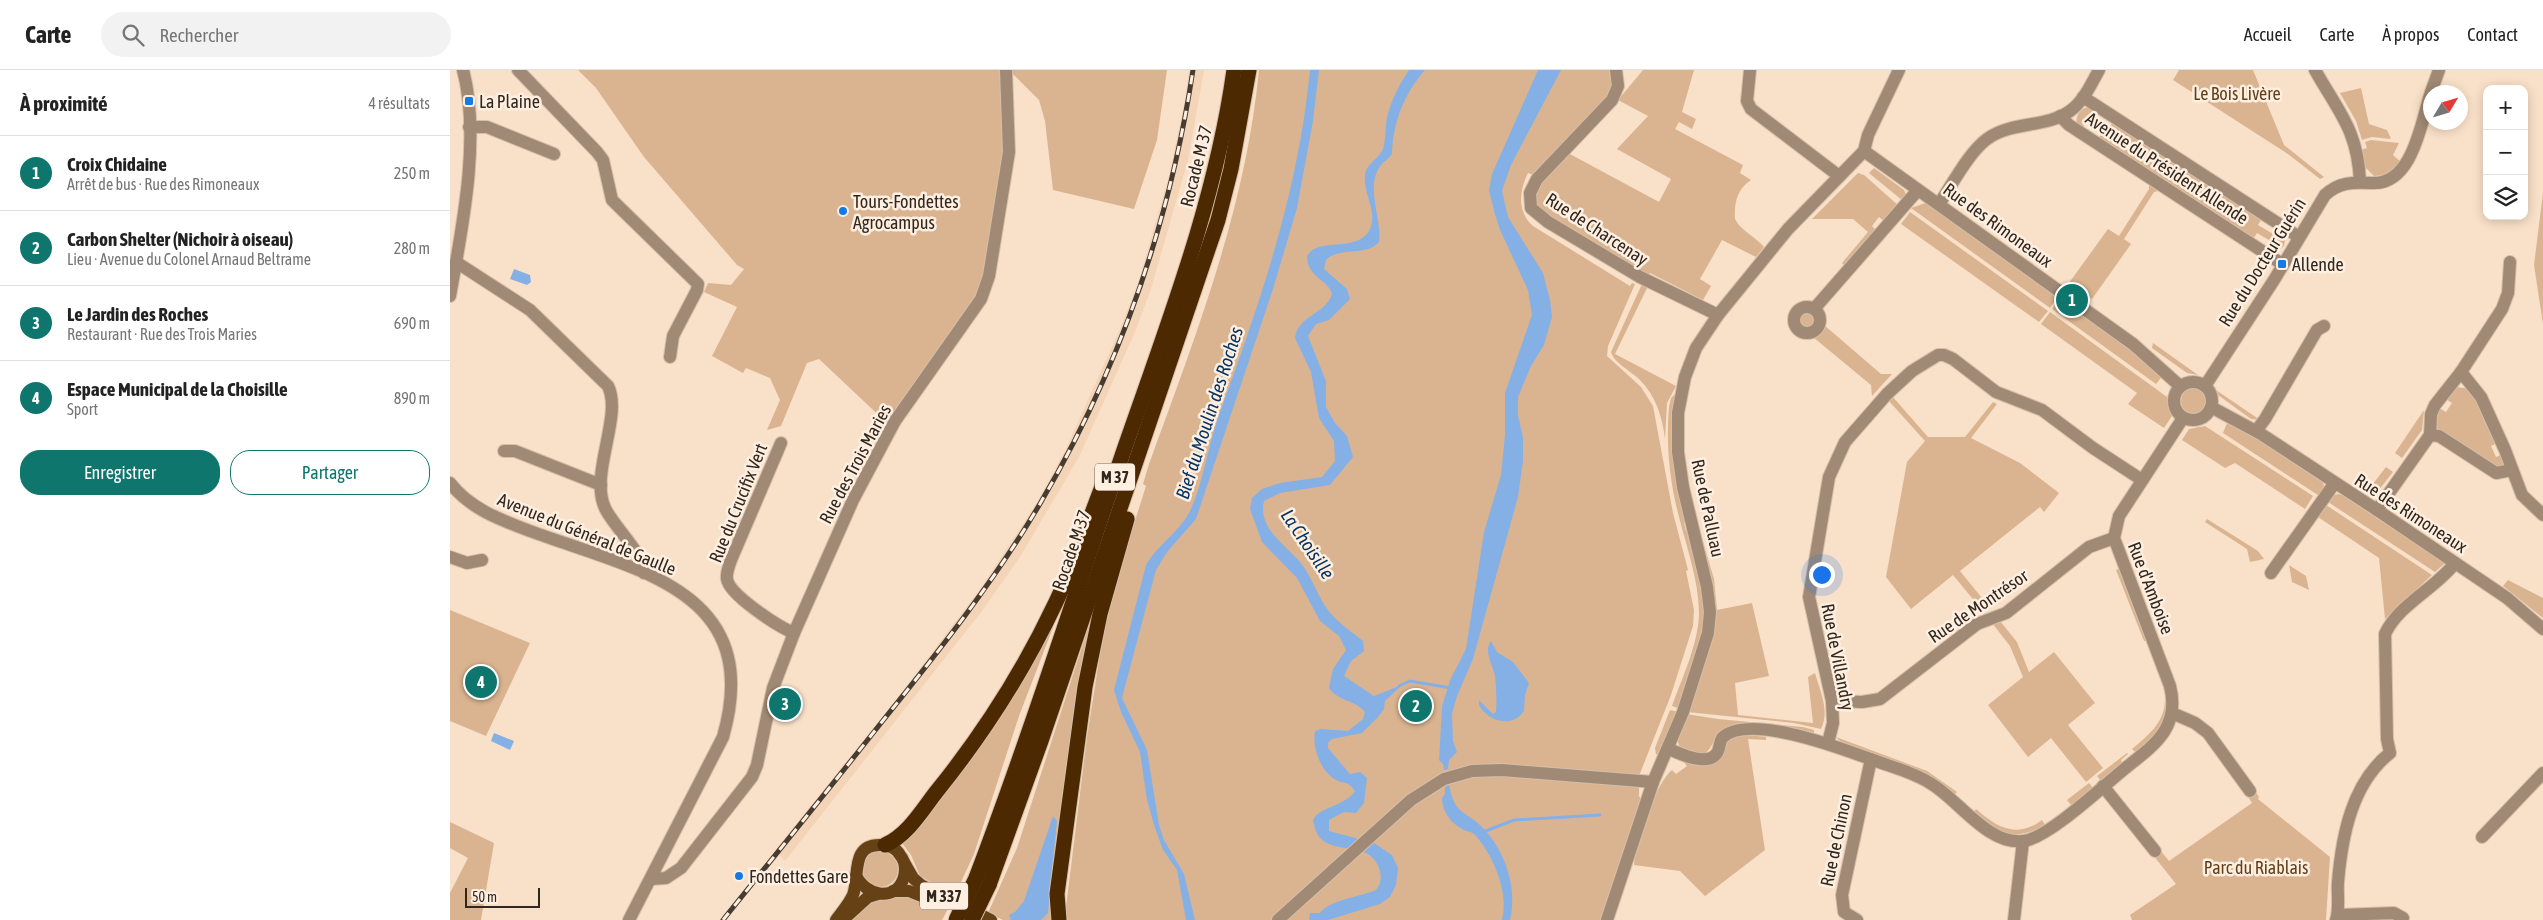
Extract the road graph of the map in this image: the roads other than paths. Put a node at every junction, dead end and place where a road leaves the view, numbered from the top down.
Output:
1 (463, 70) edge
2 (518, 70) edge
3 (1006, 70) edge
4 (1234, 70) edge
5 (1249, 70) edge
6 (1616, 70) edge
7 (1750, 70) edge
8 (1899, 70) edge
9 (2099, 70) edge
10 (2315, 70) edge
11 (2439, 70) edge
12 (2434, 85) edge
13 (2083, 97) junction
14 (2060, 116) junction
15 (2423, 118) edge
16 (470, 127) junction
17 (1864, 151) junction
18 (554, 154) dead end
19 (1839, 176) junction
20 (2360, 182) junction
21 (1918, 190) junction
22 (1938, 204) junction
23 (456, 226) edge
24 (2299, 237) junction
25 (456, 262) junction
26 (2510, 262) dead end
27 (2282, 264) junction
28 (450, 296) edge
29 (1814, 309) dead end
30 (1718, 315) junction
31 (2324, 326) dead end
32 (670, 357) dead end
33 (2460, 372) junction
34 (2180, 386) junction
35 (2205, 386) junction
36 (2211, 407) junction
37 (2184, 418) junction
38 (2256, 432) junction
39 (2430, 435) junction
40 (781, 443) dead end
41 (504, 450) dead end
42 (1131, 452) junction
43 (2512, 470) junction
44 (2142, 480) junction
45 (450, 483) edge
46 (2334, 484) junction
47 (601, 485) junction
48 (2377, 510) junction
49 (2543, 515) edge
50 (2114, 538) junction
51 (450, 557) edge
52 (482, 560) dead end
53 (2455, 563) junction
54 (644, 573) junction
55 (2271, 573) dead end
56 (2543, 629) edge
57 (794, 633) junction
58 (1832, 701) junction
59 (2172, 714) junction
60 (1828, 743) junction
61 (1669, 749) junction
62 (1871, 759) junction
63 (2543, 773) edge
64 (1654, 782) junction
65 (2103, 786) junction
66 (2250, 791) dead end
67 (2482, 837) dead end
68 (2022, 841) junction
69 (885, 845) junction
70 (666, 849) junction
71 (2155, 851) dead end
72 (685, 863) junction
73 (905, 864) junction
74 (856, 875) junction
75 (651, 879) junction
76 (982, 882) junction
77 (893, 891) junction
78 (878, 894) junction
79 (2337, 917) edge
80 (2402, 918) dead end
81 (629, 920) edge
82 (836, 920) edge
83 (844, 920) edge
84 (956, 920) edge
85 (972, 920) edge
86 (991, 920) edge
87 (1059, 920) edge
88 (1278, 920) edge
89 (1607, 920) edge
90 (1857, 920) edge
91 (2014, 920) edge

1 - 16 street
2 - 32 street
3 - 57 street, Rue des Trois Maries
4 - 42 highway, Rocade M 37 / M 37
5 - 42 highway, Rocade M 37 / M 37
6 - 30 street, Rue de Charcenay
7 - 19 street
8 - 17 street
9 - 13 street
10 - 20 street
11 - 12 street, Rue du Docteur Guérin
13 - 14 street
13 - 24 street, Avenue du Président Allende
14 - 22 street
14 - 27 street, Avenue du Président Allende
15 - 20 street, Rue du Docteur Guérin
16 - 18 street
16 - 23 street
17 - 19 street, Rue de Palluau
17 - 21 street, Rue des Rimoneaux
19 - 30 street, Rue de Palluau
20 - 24 street, Rue du Docteur Guérin
21 - 22 street, Rue des Rimoneaux
21 - 29 street
22 - 34 street, Rue des Rimoneaux
23 - 25 street
24 - 27 street, Rue du Docteur Guérin
25 - 28 street
25 - 47 street
26 - 33 street
27 - 35 street, Rue du Docteur Guérin
30 - 61 street, Rue de Palluau
31 - 38 street
33 - 39 street
33 - 43 street
34 - 35 street
34 - 37 street
35 - 36 street
36 - 37 street
36 - 38 street, Rue des Rimoneaux
37 - 44 street, Rue d'Amboise
38 - 46 street, Rue des Rimoneaux
39 - 43 street
39 - 48 street
40 - 57 street, Rue du Crucifix Vert
41 - 47 street
42 - 69 highway
42 - 76 highway, Rocade M 37 / M 37
42 - 87 highway
43 - 49 street
44 - 50 street, Rue d'Amboise
44 - 58 street, Rue de Villandry
45 - 54 street, Avenue du Général de Gaulle
46 - 48 street, Rue des Rimoneaux
46 - 55 street
47 - 54 street
48 - 53 street, Rue des Rimoneaux
50 - 58 street, Rue de Montrésor
50 - 59 street, Rue d'Amboise
51 - 52 street
53 - 56 street, Rue des Rimoneaux
53 - 79 street
54 - 70 street, Avenue du Général de Gaulle
57 - 72 street, Rue des Trois Maries
58 - 60 street, Rue de Villandry
59 - 65 street, Rue d'Amboise
59 - 66 street
60 - 61 street
60 - 62 street
61 - 64 street, Rue de Palluau
62 - 68 street
62 - 90 street, Rue de Chinon
63 - 67 street
64 - 88 street
64 - 89 street, Rue de Palluau
65 - 68 street, Rue d'Amboise
65 - 71 street
68 - 91 street
69 - 73 main road
69 - 74 main road
70 - 72 street
70 - 75 street, Avenue du Général de Gaulle
72 - 75 street, Rue des Trois Maries
73 - 77 main road
73 - 86 main road, M 337
74 - 78 main road
74 - 82 main road
75 - 81 street, Avenue du Général de Gaulle
76 - 84 highway, Rocade M 37 / M 37, bridge
76 - 85 highway, Rocade M 37 / M 37, bridge
77 - 78 main road
77 - 85 main road, M 337
78 - 83 main road
79 - 80 street

